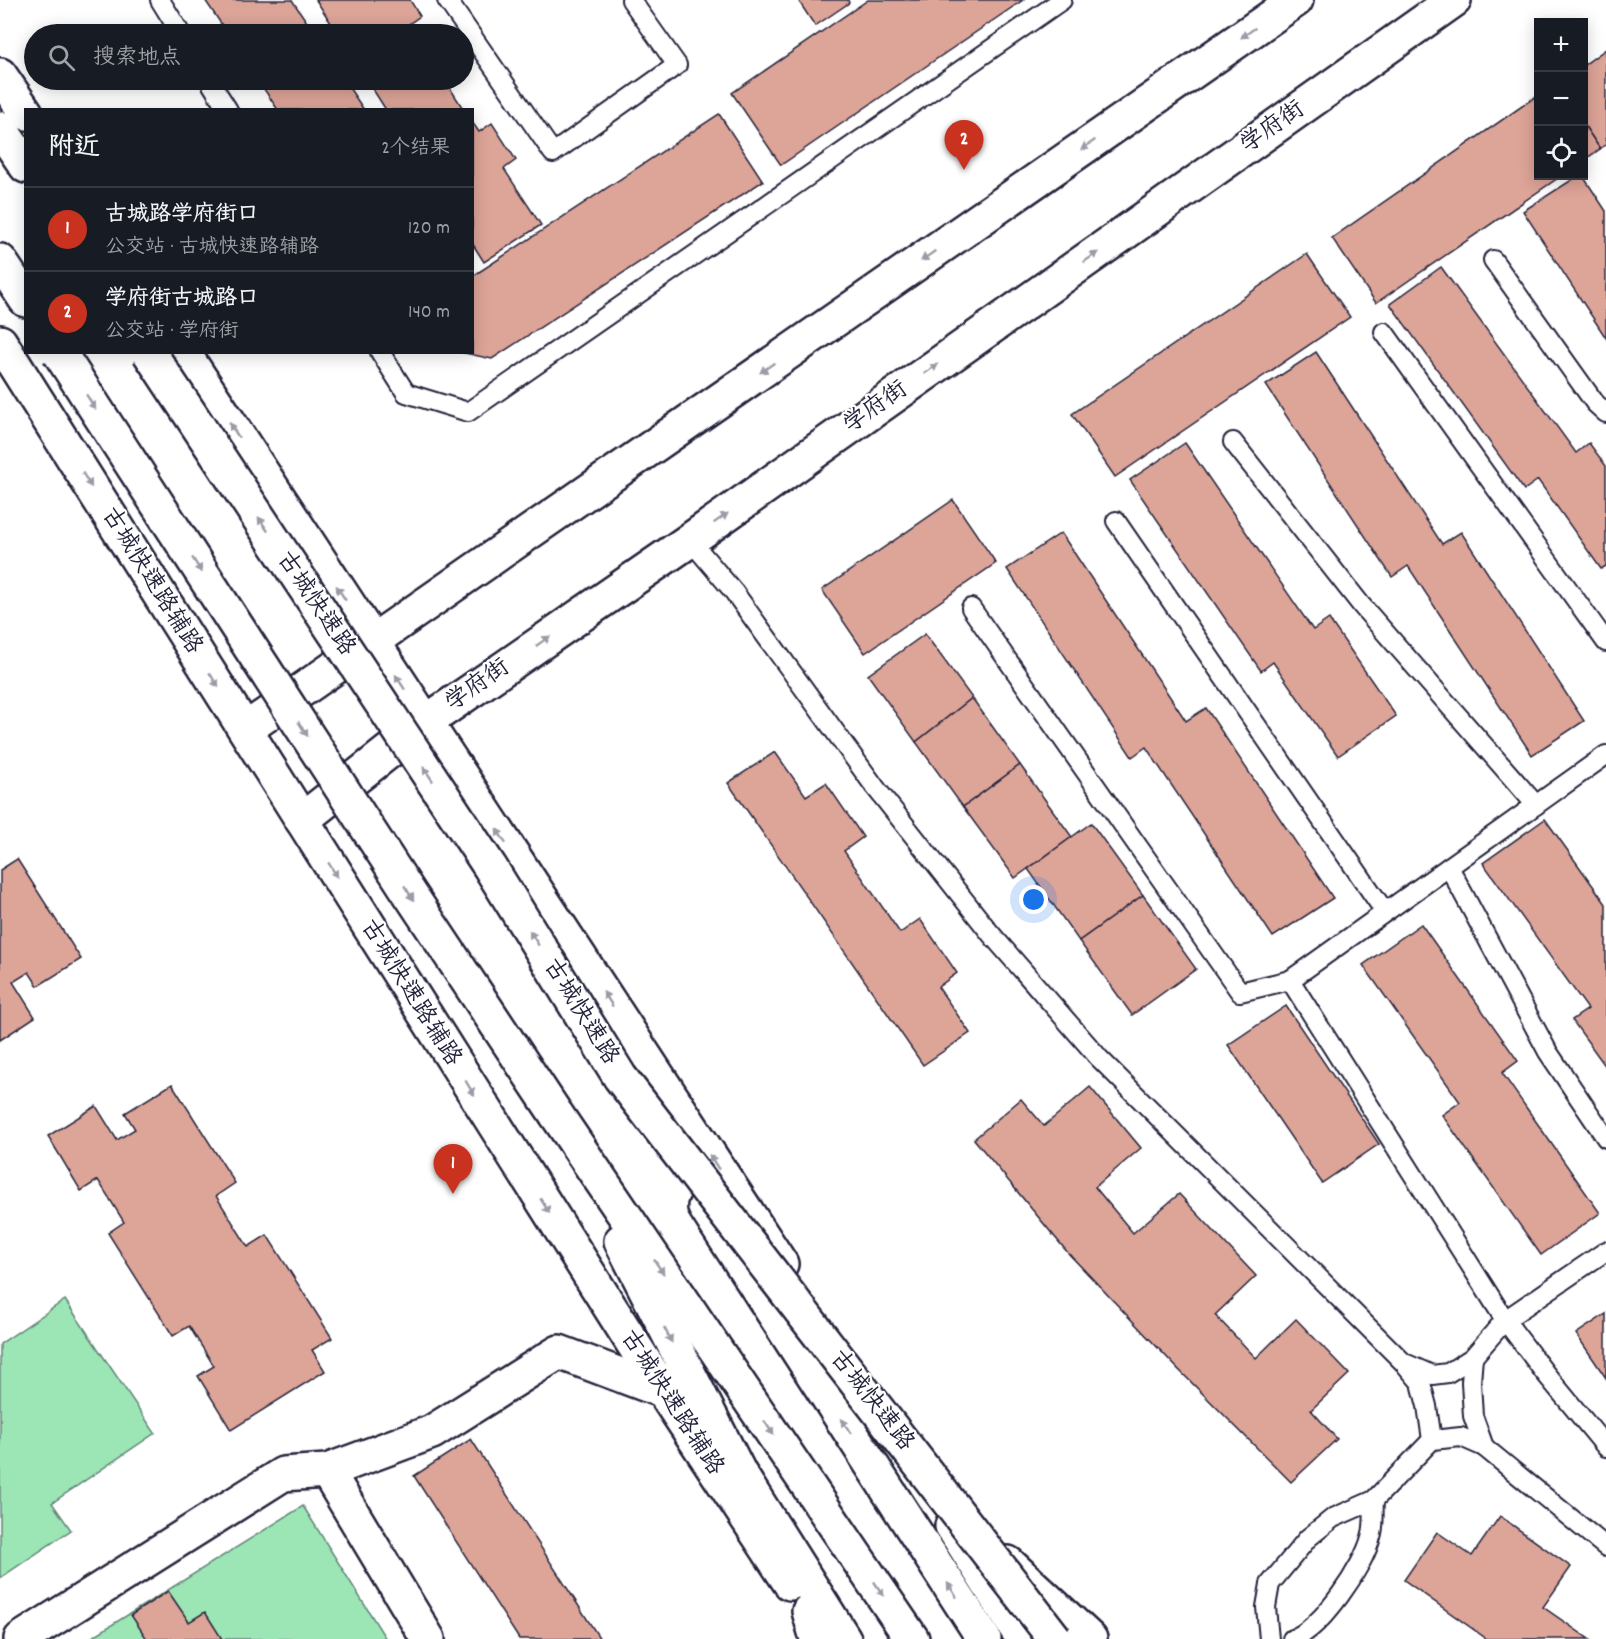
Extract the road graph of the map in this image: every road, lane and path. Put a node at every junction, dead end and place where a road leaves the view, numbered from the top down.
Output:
1 (160, 0) edge
2 (447, 0) edge
3 (631, 0) edge
4 (1062, 0) edge
5 (1296, 0) edge
6 (1454, 0) edge
7 (175, 24) edge
8 (464, 24) edge
9 (474, 39) edge
10 (0, 75) edge
11 (215, 90) edge
12 (227, 108) edge
13 (24, 110) edge
14 (0, 128) edge
15 (24, 163) edge
16 (1492, 260) dead end
17 (0, 261) edge
18 (24, 297) edge
19 (1384, 332) dead end
20 (0, 342) edge
21 (60, 354) edge
22 (150, 354) edge
23 (184, 354) edge
24 (381, 354) edge
25 (1606, 413) edge
26 (1233, 442) dead end
27 (1116, 521) dead end
28 (690, 540) junction
29 (971, 608) dead end
30 (373, 642) junction
31 (1606, 642) edge
32 (426, 722) junction
33 (246, 729) junction
34 (1606, 755) edge
35 (1536, 805) junction
36 (302, 820) junction
37 (1449, 867) junction
38 (1385, 912) junction
39 (1290, 980) junction
40 (620, 1077) junction
41 (556, 1114) junction
42 (1606, 1138) edge
43 (1606, 1251) edge
44 (1505, 1320) junction
45 (1473, 1357) junction
46 (1404, 1363) junction
47 (663, 1391) junction
48 (1432, 1440) junction
49 (1484, 1447) junction
50 (1606, 1447) edge
51 (327, 1471) junction
52 (931, 1492) junction
53 (1374, 1500) junction
54 (1606, 1547) edge
55 (813, 1625) edge
56 (21, 1639) edge
57 (428, 1639) edge
58 (828, 1639) edge
59 (844, 1639) edge
60 (912, 1639) edge
61 (984, 1639) edge
62 (1023, 1639) edge
63 (1055, 1639) edge
64 (1090, 1639) edge
65 (1269, 1639) edge
66 (1292, 1639) edge

1 - 7 lane
2 - 8 lane
3 - 9 lane
4 - 24 lane
5 -> 30 main road
28 -> 6 main road, 学府街
10 - 13 main road
11 - 12 lane
14 - 15 main road
16 - 25 lane
17 - 18 main road
19 - 31 lane
20 -> 33 main road, 古城快速路辅路
21 -> 41 main road, bridge
40 -> 22 main road, 古城快速路, bridge
30 -> 23 main road
26 - 35 lane
27 - 38 lane
32 -> 28 main road, 学府街
28 - 46 lane
29 - 39 lane
32 -> 30 main road
30 - 33 main road
32 - 36 main road, 学府街
52 -> 32 main road
33 - 36 main road, 古城快速路辅路
34 - 35 lane
35 - 37 lane
36 -> 47 main road, 古城快速路辅路
37 - 38 lane
37 - 42 lane
38 - 39 lane
39 - 44 lane
61 -> 40 main road, bridge
40 - 63 main road, 古城快速路, bridge
41 -> 59 main road
41 -> 60 main road
43 - 44 lane
44 - 45 lane
44 - 50 lane
45 - 46 lane
45 - 49 lane
46 - 48 lane
47 - 51 main road
47 - 55 main road, 古城快速路辅路
48 - 49 lane
48 - 53 lane
49 - 54 lane
51 - 56 main road
51 - 57 main road
52 - 62 main road
52 - 64 main road
53 - 65 lane
53 - 66 lane
55 - 58 main road, 古城快速路辅路

